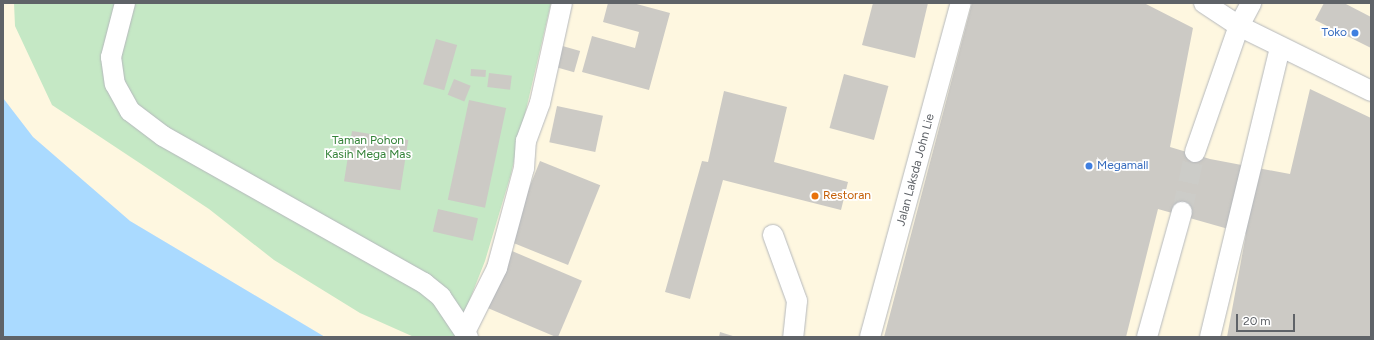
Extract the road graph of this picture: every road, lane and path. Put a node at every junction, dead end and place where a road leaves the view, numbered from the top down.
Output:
1 (125, 3) edge
2 (562, 3) edge
3 (962, 3) edge
4 (1205, 3) edge
5 (1251, 3) edge
6 (1239, 26) junction
7 (1280, 47) junction
8 (1371, 91) edge
9 (1195, 152) tunnel mouth
10 (1182, 212) tunnel mouth
11 (773, 236) dead end
12 (466, 335) edge
13 (793, 337) edge
14 (870, 337) edge
15 (1147, 337) edge
16 (1210, 337) edge

1 - 12 lane
2 - 12 lane
3 - 14 lane, Jalan Laksda John Lie
4 - 6 lane
5 - 6 lane
6 - 7 lane
6 - 9 lane
7 - 8 lane
7 - 16 lane
10 - 15 lane
11 - 13 lane

